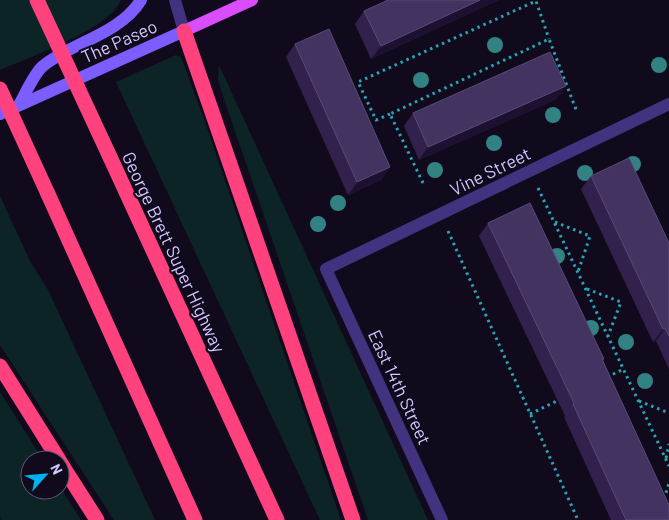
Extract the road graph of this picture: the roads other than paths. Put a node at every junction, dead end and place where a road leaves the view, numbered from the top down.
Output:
1 (37, 0) edge
2 (141, 0) edge
3 (175, 0) edge
4 (252, 0) edge
5 (184, 31) junction
6 (0, 89) edge
7 (669, 104) edge
8 (19, 105) junction
9 (0, 114) edge
10 (326, 269) joint
11 (0, 366) edge
12 (53, 450) edge
13 (70, 477) edge
14 (97, 520) edge
15 (195, 520) edge
16 (277, 520) edge
17 (353, 520) edge
18 (442, 520) edge

1 - 16 highway, George Brett Super Highway, bridge
2 - 8 main road
3 - 5 street
4 - 5 main road, The Paseo
5 - 8 main road, The Paseo
5 - 17 highway
6 - 15 highway, bridge
7 - 10 street, Vine Street
8 - 9 main road, The Paseo
10 - 18 street, East 14th Street
11 - 12 highway
13 - 14 highway

